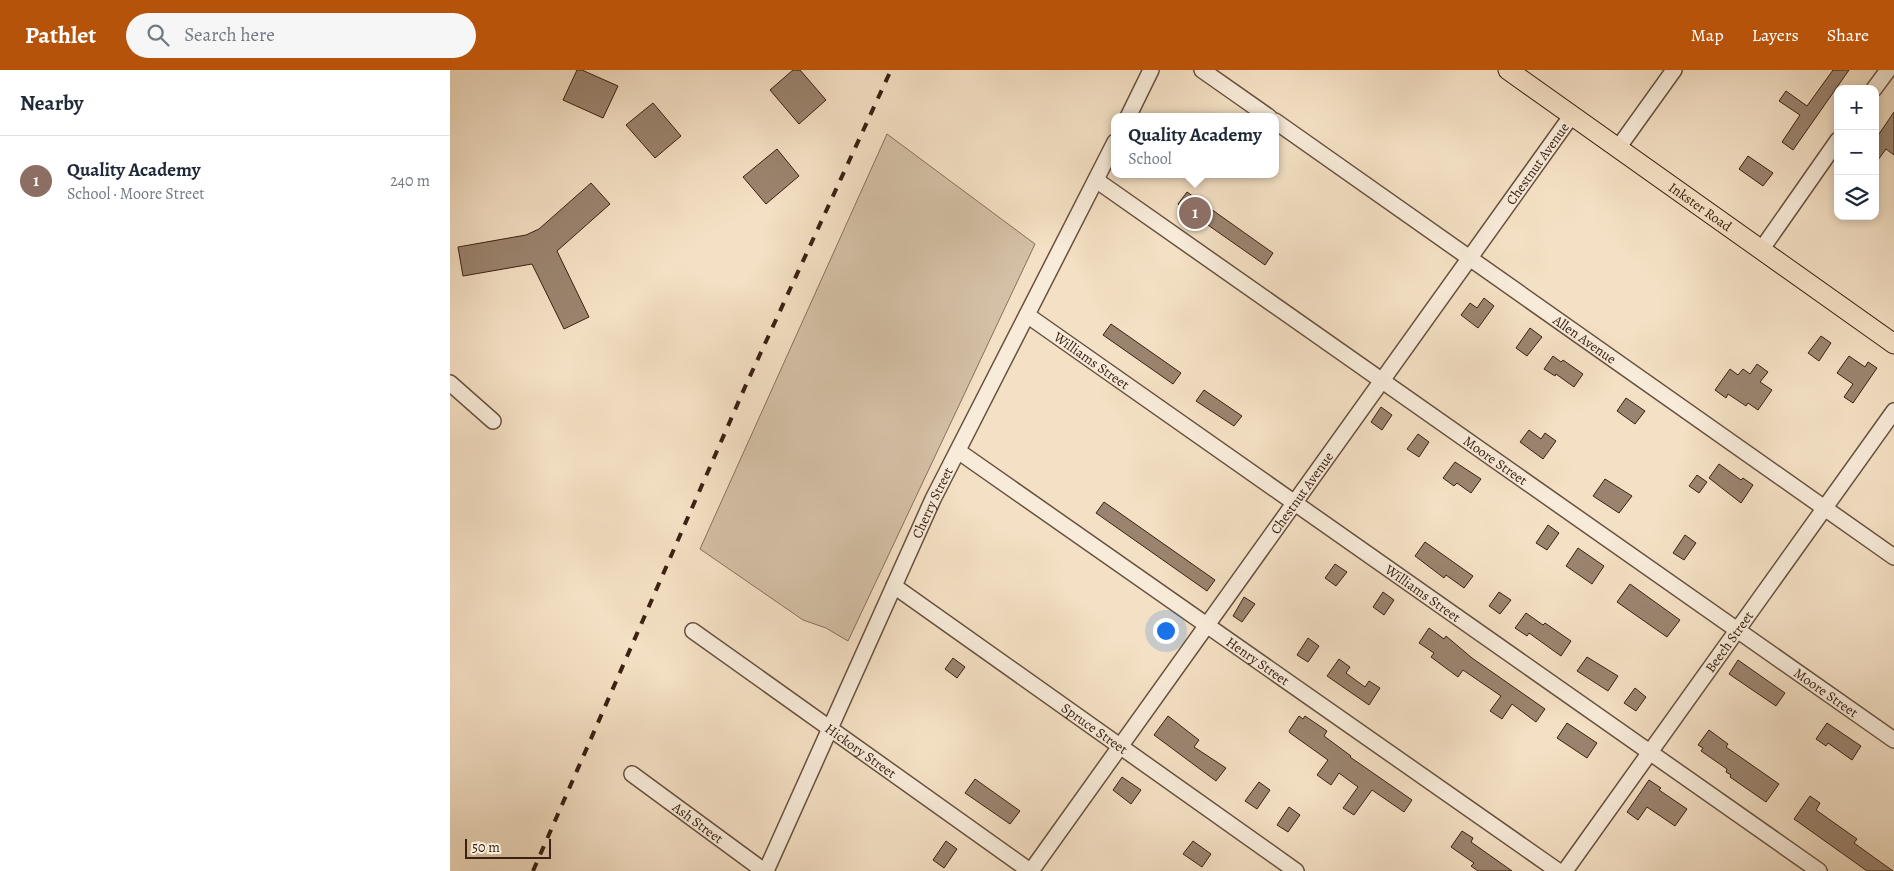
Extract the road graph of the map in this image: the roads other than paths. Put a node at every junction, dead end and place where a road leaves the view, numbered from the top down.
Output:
1 (1152, 70) edge
2 (1202, 70) edge
3 (1508, 70) edge
4 (1674, 70) edge
5 (1888, 70) edge
6 (1877, 85) edge
7 (1130, 113) edge
8 (1263, 113) edge
9 (1572, 115) junction
10 (1279, 124) edge
11 (1834, 146) edge
12 (1618, 148) junction
13 (1111, 150) edge
14 (1096, 180) junction
15 (1761, 250) junction
16 (1470, 259) junction
17 (1027, 315) junction
18 (1894, 344) edge
19 (1382, 381) junction
20 (450, 383) edge
21 (1894, 411) edge
22 (493, 421) dead end
23 (958, 451) junction
24 (1295, 503) junction
25 (1824, 508) junction
26 (1894, 557) edge
27 (894, 586) junction
28 (1207, 625) junction
29 (1737, 630) junction
30 (693, 631) dead end
31 (830, 729) junction
32 (1894, 740) edge
33 (1120, 747) junction
34 (1650, 753) junction
35 (632, 774) dead end
36 (765, 871) edge
37 (1031, 871) edge
38 (1296, 871) edge
39 (1558, 871) edge
40 (1565, 871) edge
41 (1819, 871) edge

1 - 7 street
2 - 8 street
3 - 9 main road, Inkster Road
4 - 12 street
5 - 6 street
9 - 12 main road, Inkster Road
9 - 16 street, Chestnut Avenue
10 - 16 street, Allen Avenue
11 - 15 street
12 - 15 main road, Inkster Road
13 - 14 street, Cherry Street
14 - 17 street, Cherry Street
14 - 19 street, Moore Street
15 - 18 main road, Inkster Road
16 - 19 street, Chestnut Avenue
16 - 25 street, Allen Avenue
17 - 23 street, Cherry Street
17 - 24 street, Williams Street
19 - 24 street, Chestnut Avenue
19 - 29 street, Moore Street
20 - 22 street
21 - 25 street, Beech Street
23 - 27 street, Cherry Street
23 - 28 street, Henry Street
24 - 28 street, Chestnut Avenue
24 - 34 street, Williams Street
25 - 26 street, Allen Avenue
25 - 29 street, Beech Street
27 - 31 street, Cherry Street
27 - 33 street, Spruce Street
28 - 33 street, Chestnut Avenue
28 - 39 street, Henry Street
29 - 32 street, Moore Street
29 - 34 street, Beech Street
30 - 31 street, Hickory Street
31 - 36 street, Cherry Street
31 - 37 street, Hickory Street
33 - 37 street, Chestnut Avenue
33 - 38 street, Spruce Street
34 - 40 street, Beech Street
34 - 41 street, Williams Street
35 - 36 street, Ash Street

